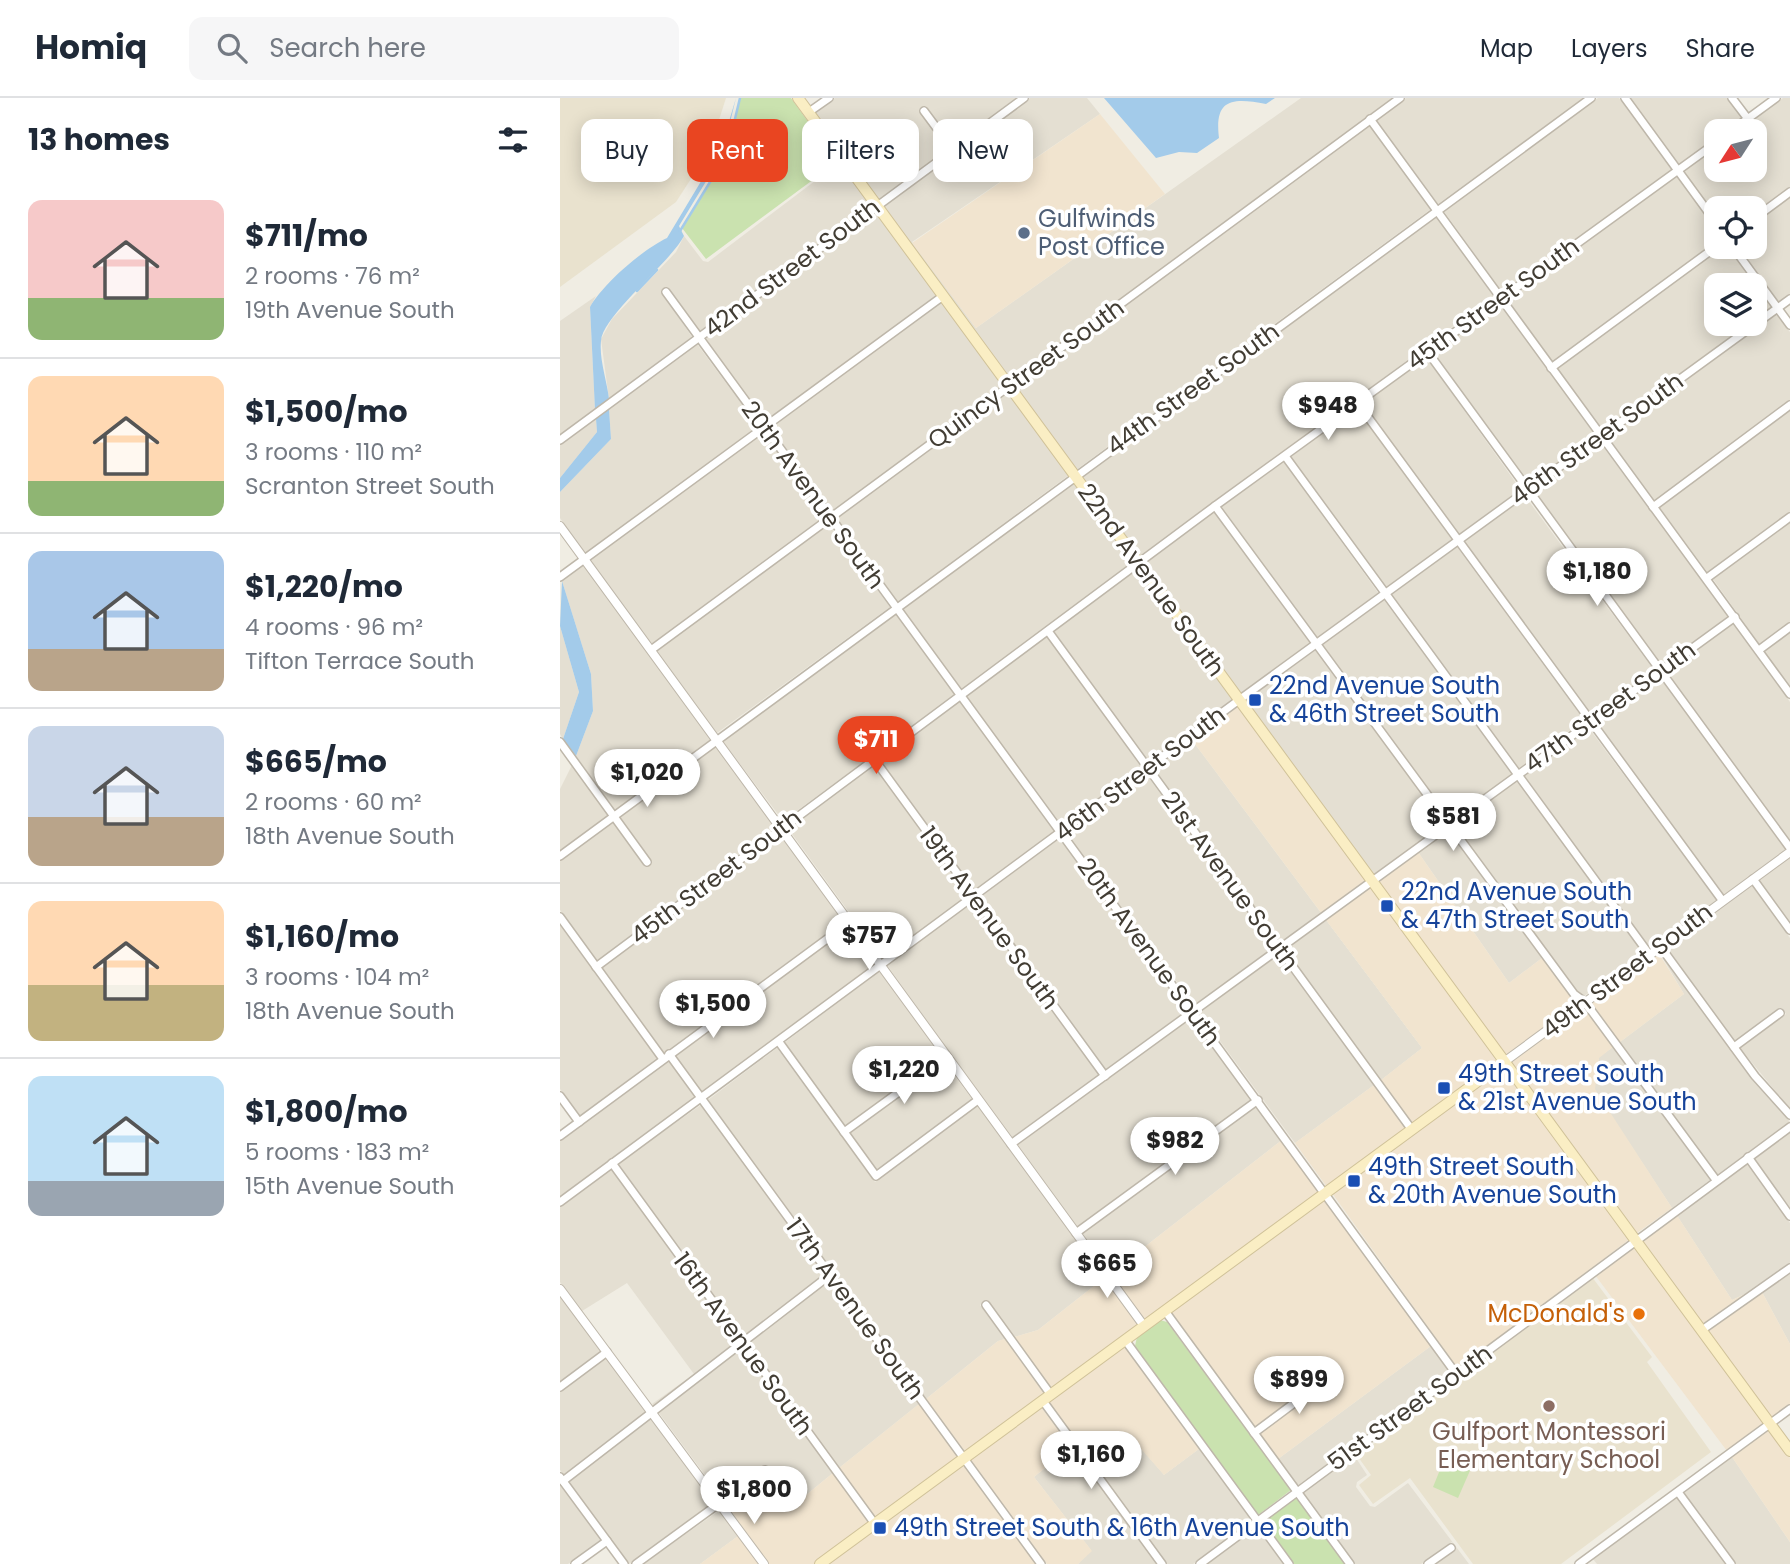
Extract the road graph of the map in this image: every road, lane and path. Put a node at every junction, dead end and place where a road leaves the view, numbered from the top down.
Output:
1 (799, 98) edge
2 (829, 98) edge
3 (1024, 98) edge
4 (1400, 98) edge
5 (1591, 98) edge
6 (1625, 98) edge
7 (1732, 98) edge
8 (1776, 98) edge
9 (924, 111) dead end
10 (809, 112) junction
11 (995, 119) edge
12 (1370, 119) junction
13 (1748, 119) joint
14 (933, 123) edge
15 (1704, 152) edge
16 (933, 164) edge
17 (1678, 171) junction
18 (1790, 192) edge
19 (877, 205) junction
20 (1704, 206) edge
21 (1437, 209) junction
22 (1767, 209) edge
23 (1704, 256) edge
24 (1742, 259) edge
25 (666, 292) dead end
26 (943, 296) junction
27 (1500, 297) junction
28 (1790, 299) edge
29 (1777, 308) junction
30 (1790, 325) edge
31 (698, 338) junction
32 (1427, 351) junction
33 (1551, 368) junction
34 (1009, 386) junction
35 (1357, 402) junction
36 (1790, 405) edge
37 (764, 427) junction
38 (1601, 435) junction
39 (560, 440) edge
40 (1286, 456) junction
41 (1075, 476) junction
42 (1526, 491) junction
43 (1216, 506) junction
44 (1653, 507) junction
45 (830, 517) junction
46 (1790, 517) edge
47 (560, 526) edge
48 (1458, 542) junction
49 (584, 559) junction
50 (1139, 563) junction
51 (560, 577) edge
52 (1707, 578) junction
53 (1385, 594) junction
54 (896, 607) junction
55 (1735, 617) junction
56 (1790, 627) edge
57 (1048, 631) junction
58 (1317, 644) junction
59 (651, 650) junction
60 (1759, 650) junction
61 (1660, 670) junction
62 (1790, 694) edge
63 (960, 695) junction
64 (1239, 700) junction
65 (1590, 721) junction
66 (716, 739) junction
67 (560, 742) edge
68 (874, 760) junction
69 (1147, 768) junction
70 (1518, 774) junction
71 (614, 816) junction
72 (1450, 825) junction
73 (782, 827) junction
74 (1061, 832) junction
75 (1790, 850) edge
76 (560, 856) edge
77 (646, 862) dead end
78 (1753, 878) junction
79 (1372, 881) junction
80 (973, 897) junction
81 (1723, 900) junction
82 (560, 917) edge
83 (850, 922) junction
84 (1790, 930) edge
85 (1660, 946) junction
86 (1280, 950) junction
87 (1649, 954) junction
88 (881, 965) junction
89 (596, 967) junction
90 (1585, 1002) junction
91 (1192, 1010) junction
92 (1780, 1013) dead end
93 (779, 1042) junction
94 (1734, 1047) junction
95 (666, 1057) junction
96 (947, 1057) junction
97 (1504, 1062) junction
98 (1105, 1076) junction
99 (560, 1096) edge
100 (702, 1100) junction
101 (978, 1100) junction
102 (1258, 1100) junction
103 (1790, 1115) edge
104 (579, 1122) junction
105 (1790, 1127) edge
106 (1412, 1130) junction
107 (844, 1132) junction
108 (560, 1136) edge
109 (1011, 1144) junction
110 (1748, 1157) junction
111 (612, 1163) junction
112 (1716, 1180) junction
113 (1326, 1193) junction
114 (560, 1202) edge
115 (1790, 1216) edge
116 (1076, 1233) junction
117 (1636, 1239) junction
118 (1790, 1268) edge
119 (830, 1275) junction
120 (560, 1289) edge
121 (986, 1305) dead end
122 (1165, 1311) junction
123 (1144, 1326) junction
124 (1702, 1330) junction
125 (1125, 1340) junction
126 (742, 1341) junction
127 (607, 1352) junction
128 (1457, 1375) junction
129 (1328, 1377) dead end
130 (560, 1387) edge
131 (1047, 1398) junction
132 (1790, 1409) edge
133 (653, 1412) junction
134 (1770, 1424) junction
135 (1254, 1433) junction
136 (1790, 1451) edge
137 (965, 1458) junction
138 (765, 1470) dead end
139 (561, 1479) edge
140 (1296, 1491) junction
141 (1678, 1492) junction
142 (721, 1504) junction
143 (1257, 1520) junction
144 (875, 1524) junction
145 (607, 1541) junction
146 (1451, 1548) dead end
147 (1589, 1561) edge
148 (1202, 1563) edge
149 (575, 1564) edge
150 (624, 1564) edge
151 (636, 1564) edge
152 (764, 1564) edge
153 (820, 1564) edge
154 (1041, 1564) edge
155 (1162, 1564) edge
156 (1289, 1564) edge
157 (1350, 1564) edge
158 (1428, 1564) edge
159 (1579, 1564) edge
160 (1731, 1564) edge

1 - 10 main road, 22nd Avenue South
2 - 10 street
3 - 11 street, 42nd Street South
4 - 12 street, Quincy Street South
5 - 21 street, 44th Street South
6 - 17 street
7 - 13 street
8 - 13 street
9 - 14 street
10 - 19 main road, 22nd Avenue South
12 - 21 street
12 - 34 street, Quincy Street South
15 - 17 street, 45th Street South
16 - 19 street, 42nd Street South
17 - 20 street
17 - 27 street, 45th Street South
18 - 22 street
19 - 26 main road, 22nd Avenue South
19 - 31 street, 42nd Street South
21 - 27 street
21 - 41 street, 44th Street South
23 - 33 street
24 - 29 street
25 - 31 street, 20th Avenue South
26 - 34 main road, 22nd Avenue South
26 - 37 street
27 - 32 street, 45th Street South
27 - 33 street
28 - 29 street, 46th Street South
29 - 30 street
29 - 38 street, 46th Street South
31 - 37 street, 20th Avenue South
31 - 39 street, 42nd Street South
32 - 35 street, 45th Street South
32 - 42 street
33 - 38 street
34 - 41 main road, 22nd Avenue South
34 - 45 street, Quincy Street South
35 - 40 street, 45th Street South
35 - 48 street
36 - 44 street
37 - 45 street, 20th Avenue South
37 - 49 street
38 - 42 street, 46th Street South
38 - 44 street
40 - 43 street, 45th Street South
40 - 53 street
41 - 50 main road, 22nd Avenue South
41 - 54 street, 44th Street South
42 - 48 street, 46th Street South
42 - 61 street
43 - 50 street, 45th Street South
43 - 58 street
44 - 52 street
45 - 54 street, 20th Avenue South
45 - 59 street, Quincy Street South
46 - 52 street
47 - 49 street
48 - 53 street, 46th Street South
48 - 65 street
49 - 51 street
49 - 59 street
50 - 57 street, 45th Street South
50 - 64 main road, 22nd Avenue South
52 - 55 street
53 - 58 street, 46th Street South
53 - 70 street
54 - 63 street, 20th Avenue South
54 - 66 street, 44th Street South
55 - 60 street
55 - 61 street, 47th Street South
56 - 60 street
57 - 63 street, 45th Street South
57 - 69 street, 21st Avenue South
58 - 64 street, 46th Street South
58 - 72 street
59 - 66 street
60 - 62 street
61 - 65 street, 47th Street South
61 - 75 street
63 - 68 street, 45th Street South
63 - 74 street, 20th Avenue South
64 - 69 street, 46th Street South
64 - 79 main road, 22nd Avenue South
65 - 70 street, 47th Street South
65 - 81 street
66 - 71 street, 44th Street South
66 - 73 street
67 - 71 street
68 - 73 street, 45th Street South
68 - 80 street, 19th Avenue South
69 - 74 street, 46th Street South
69 - 86 street, 21st Avenue South
70 - 72 street, 47th Street South
70 - 87 street
71 - 76 street, 44th Street South
71 - 77 street
72 - 79 street, 47th Street South
72 - 90 street
73 - 83 street
73 - 89 street, 45th Street South
74 - 80 street, 46th Street South
74 - 91 street, 20th Avenue South
75 - 78 street, 49th Street South
78 - 81 street, 49th Street South
78 - 84 street
79 - 86 street, 47th Street South
79 - 97 main road, 22nd Avenue South
80 - 88 street, 46th Street South
80 - 98 street, 19th Avenue South
81 - 85 street, 49th Street South
82 - 89 street, 17th Avenue South
83 - 88 street
83 - 95 street
85 - 87 street, 49th Street South
85 - 94 street
86 - 91 street, 47th Street South
86 - 106 street, 21st Avenue South
87 - 90 street, 49th Street South
88 - 93 street, 46th Street South
88 - 96 street
89 - 95 street, 17th Avenue South
90 - 97 street, 49th Street South
90 - 112 street
91 - 98 street, 47th Street South
91 - 102 street, 20th Avenue South
92 - 94 street
93 - 100 street, 46th Street South
93 - 107 street
94 - 103 street
95 - 100 street, 17th Avenue South
95 - 104 street
96 - 101 street
96 - 107 street
97 - 106 main road, 49th Street South
97 - 117 main road, 22nd Avenue South
98 - 109 street, 47th Street South
99 - 104 street
100 - 111 street, 46th Street South
100 - 119 street, 17th Avenue South
101 - 107 street
101 - 109 street
102 - 113 street, 20th Avenue South
102 - 116 street
104 - 108 street
105 - 110 street, 51st Street South
106 - 113 main road, 49th Street South
109 - 116 street
110 - 112 street, 51st Street South
110 - 115 street
111 - 114 street, 46th Street South
111 - 126 street, 16th Avenue South
112 - 117 street, 51st Street South
113 - 122 main road, 49th Street South
113 - 128 street, 20th Avenue South
116 - 123 street
117 - 124 main road, 22nd Avenue South
117 - 128 street, 51st Street South
118 - 124 street
119 - 126 street
119 - 137 street, 17th Avenue South
120 - 127 street
121 - 131 street
122 - 123 main road, 49th Street South
122 - 135 street
123 - 125 main road, 49th Street South
124 - 134 main road, 22nd Avenue South
125 - 131 main road, 49th Street South
125 - 143 street
126 - 133 street
126 - 144 street, 16th Avenue South
127 - 130 street
127 - 133 street
128 - 140 street, 51st Street South
129 - 135 street
131 - 137 main road, 49th Street South
131 - 155 street
132 - 134 street
133 - 139 street
133 - 142 street
134 - 136 main road, 22nd Avenue South
134 - 141 street
135 - 140 street
137 - 144 main road, 49th Street South
137 - 154 street, 17th Avenue South
138 - 142 street
139 - 145 street
140 - 143 street, 51st Street South
140 - 157 street
141 - 147 street
141 - 160 street
142 - 151 street
142 - 152 street
143 - 148 street, 51st Street South
143 - 156 street
144 - 153 main road, 49th Street South
145 - 149 street
145 - 150 street
146 - 158 street
147 - 159 street

